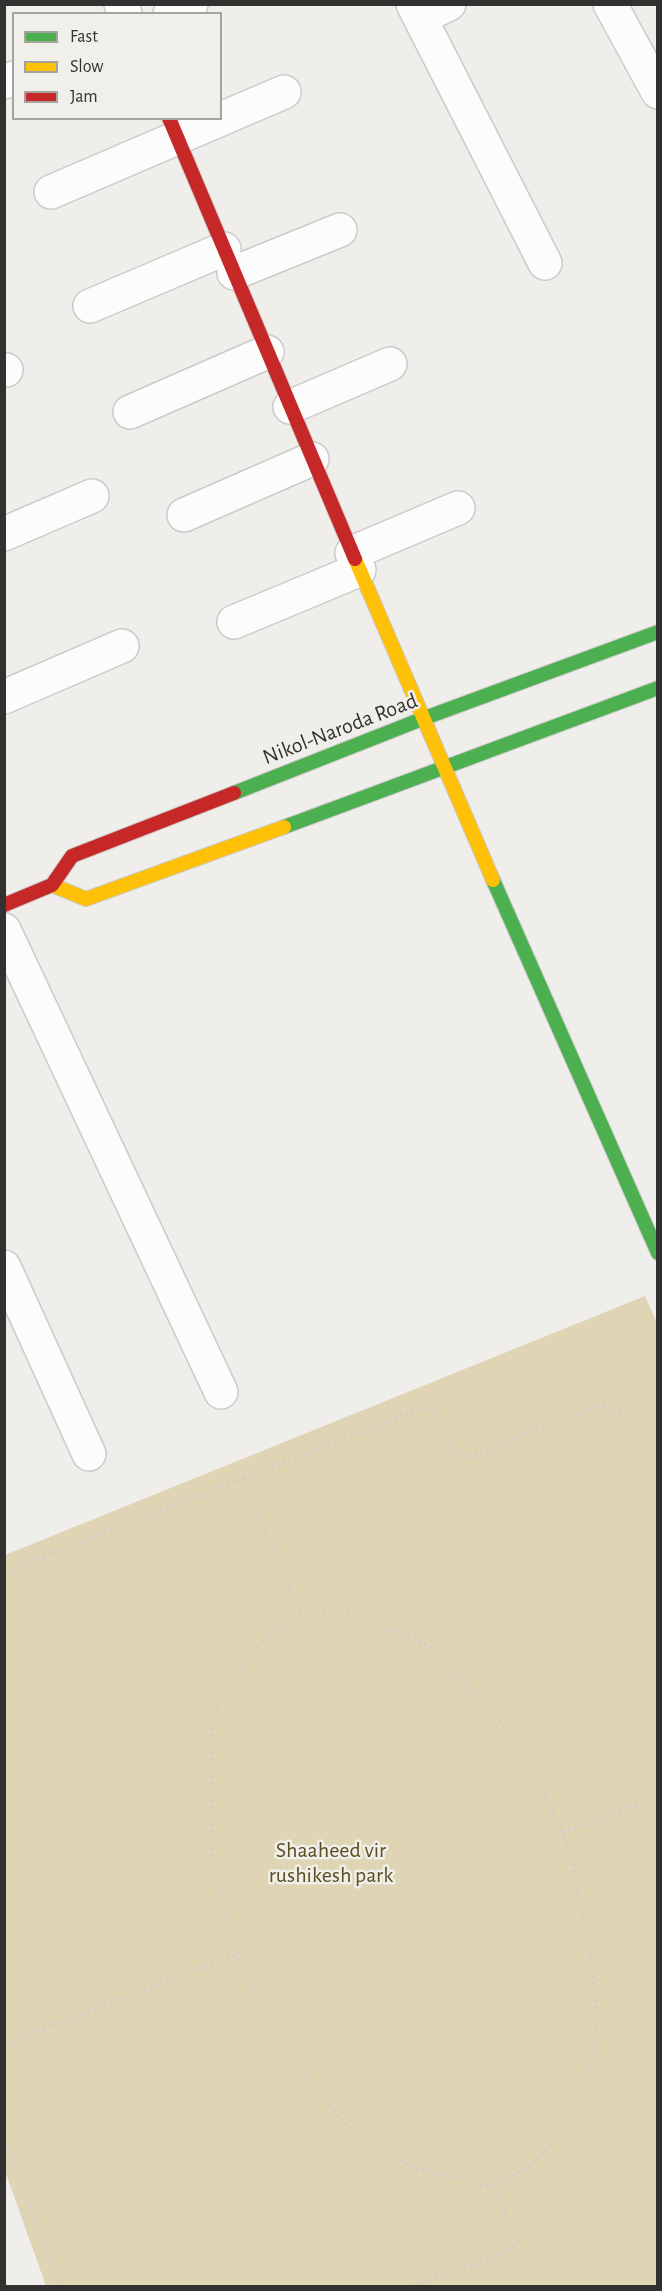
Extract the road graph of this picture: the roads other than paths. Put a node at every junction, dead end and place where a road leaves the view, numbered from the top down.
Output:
1 (191, 4) edge
2 (610, 4) edge
3 (427, 9) edge
4 (174, 12) edge
5 (284, 92) dead end
6 (657, 92) edge
7 (222, 113) edge
8 (200, 120) edge
9 (173, 129) edge
10 (51, 192) dead end
11 (340, 230) dead end
12 (229, 261) junction
13 (545, 262) dead end
14 (90, 306) dead end
15 (267, 352) junction
16 (390, 364) dead end
17 (290, 407) junction
18 (130, 412) dead end
19 (312, 459) junction
20 (92, 496) dead end
21 (458, 508) dead end
22 (184, 515) dead end
23 (4, 534) edge
24 (356, 562) junction
25 (234, 622) dead end
26 (657, 633) edge
27 (122, 646) dead end
28 (657, 688) edge
29 (4, 697) edge
30 (422, 719) junction
31 (444, 769) junction
32 (52, 885) junction
33 (4, 905) edge
34 (4, 930) edge
35 (657, 1252) edge
36 (4, 1267) edge
37 (221, 1392) dead end
38 (89, 1454) dead end

1 - 4 street
2 - 6 street
3 - 13 street
5 - 7 street
8 - 9 street
9 - 10 street
9 - 12 main road
11 - 12 street
12 - 14 street
12 - 15 main road
15 - 17 main road
15 - 18 street
16 - 17 street
17 - 19 main road
19 - 22 street
19 - 24 main road
20 - 23 street
21 - 24 street
24 - 25 street
24 - 30 main road
26 - 30 main road, Nikol-Naroda Road
27 - 29 street
28 - 31 main road
30 - 31 main road
30 - 32 main road, Nikol-Naroda Road
31 - 32 main road
31 - 35 main road
32 - 33 main road
34 - 37 street
36 - 38 street

